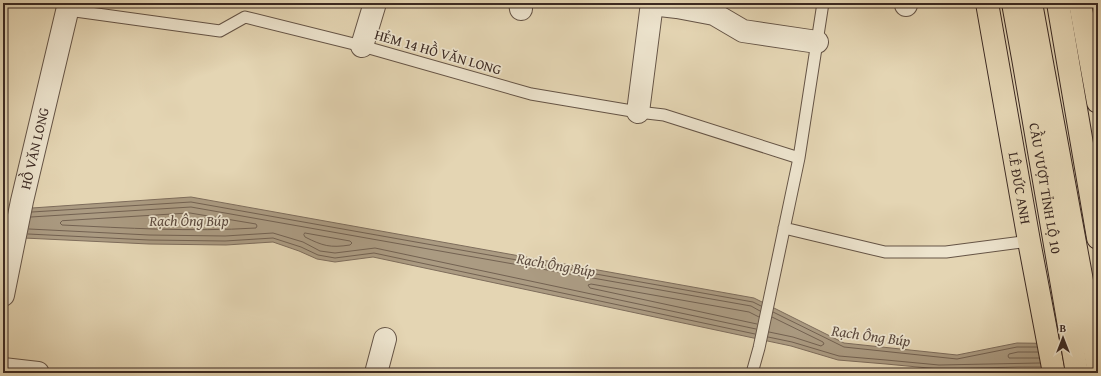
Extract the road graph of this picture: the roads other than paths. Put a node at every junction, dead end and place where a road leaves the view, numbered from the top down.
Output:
1 (375, 3) edge
2 (823, 3) edge
3 (987, 3) edge
4 (1013, 3) edge
5 (1031, 3) edge
6 (1058, 3) edge
7 (1080, 3) edge
8 (1096, 3) edge
9 (651, 4) edge
10 (69, 7) edge
11 (1098, 17) edge
12 (817, 42) junction
13 (362, 46) junction
14 (1098, 102) edge
15 (638, 112) junction
16 (799, 158) junction
17 (784, 228) junction
18 (1098, 238) edge
19 (1029, 241) junction
20 (1098, 250) edge
21 (3, 295) edge
22 (385, 339) dead end
23 (1098, 368) edge
24 (3, 369) edge
25 (38, 373) edge
26 (376, 373) edge
27 (752, 373) edge
28 (1054, 373) edge
29 (1077, 373) edge

1 - 13 street
2 - 12 lane
3 - 19 highway, LÊ ĐỨC ANH
4 - 29 highway, CẦU VƯỢT TỈNH LỘ 10, bridge
5 - 23 highway, CẦU VƯỢT TỈNH LỘ 10, bridge
6 - 18 highway
7 - 14 highway
8 - 11 highway
9 - 12 street
9 - 15 street
10 - 13 lane, HẺM 14 HỒ VĂN LONG
10 - 21 street, HỒ VĂN LONG
12 - 16 lane
13 - 15 lane, HẺM 14 HỒ VĂN LONG
15 - 16 lane, HẺM 14 HỒ VĂN LONG
16 - 17 lane
17 - 19 lane
17 - 27 lane
19 - 20 highway
19 - 28 highway, LÊ ĐỨC ANH
22 - 26 street
24 - 25 street

